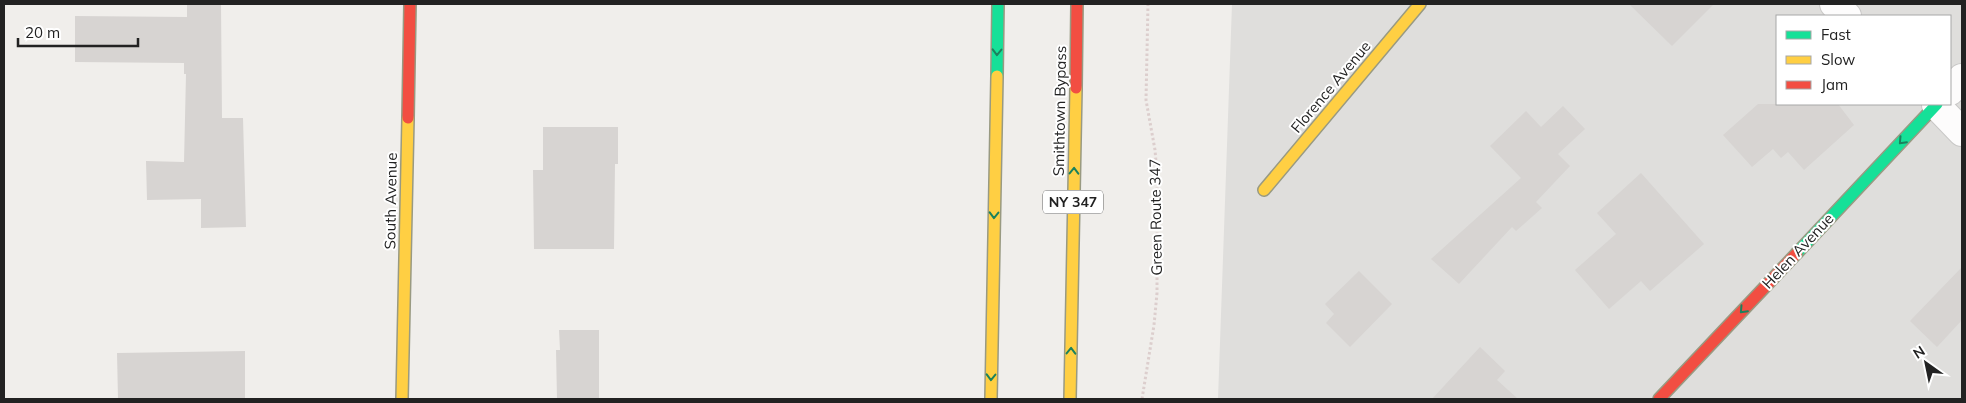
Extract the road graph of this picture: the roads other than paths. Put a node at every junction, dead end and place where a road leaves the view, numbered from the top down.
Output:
1 (410, 4) edge
2 (998, 4) edge
3 (1077, 4) edge
4 (1420, 4) edge
5 (1834, 4) edge
6 (1846, 15) edge
7 (1962, 78) edge
8 (1951, 89) edge
9 (1935, 105) edge
10 (1942, 105) edge
11 (1962, 132) edge
12 (1264, 190) dead end
13 (402, 399) edge
14 (991, 399) edge
15 (1070, 399) edge
16 (1658, 399) edge

1 - 13 main road, South Avenue
2 -> 14 main road
15 -> 3 main road, Smithtown Bypass / NY 347
4 - 12 main road, Florence Avenue
5 - 6 street
7 - 8 street, Helen Avenue
9 -> 16 main road, Helen Avenue
10 - 11 street

